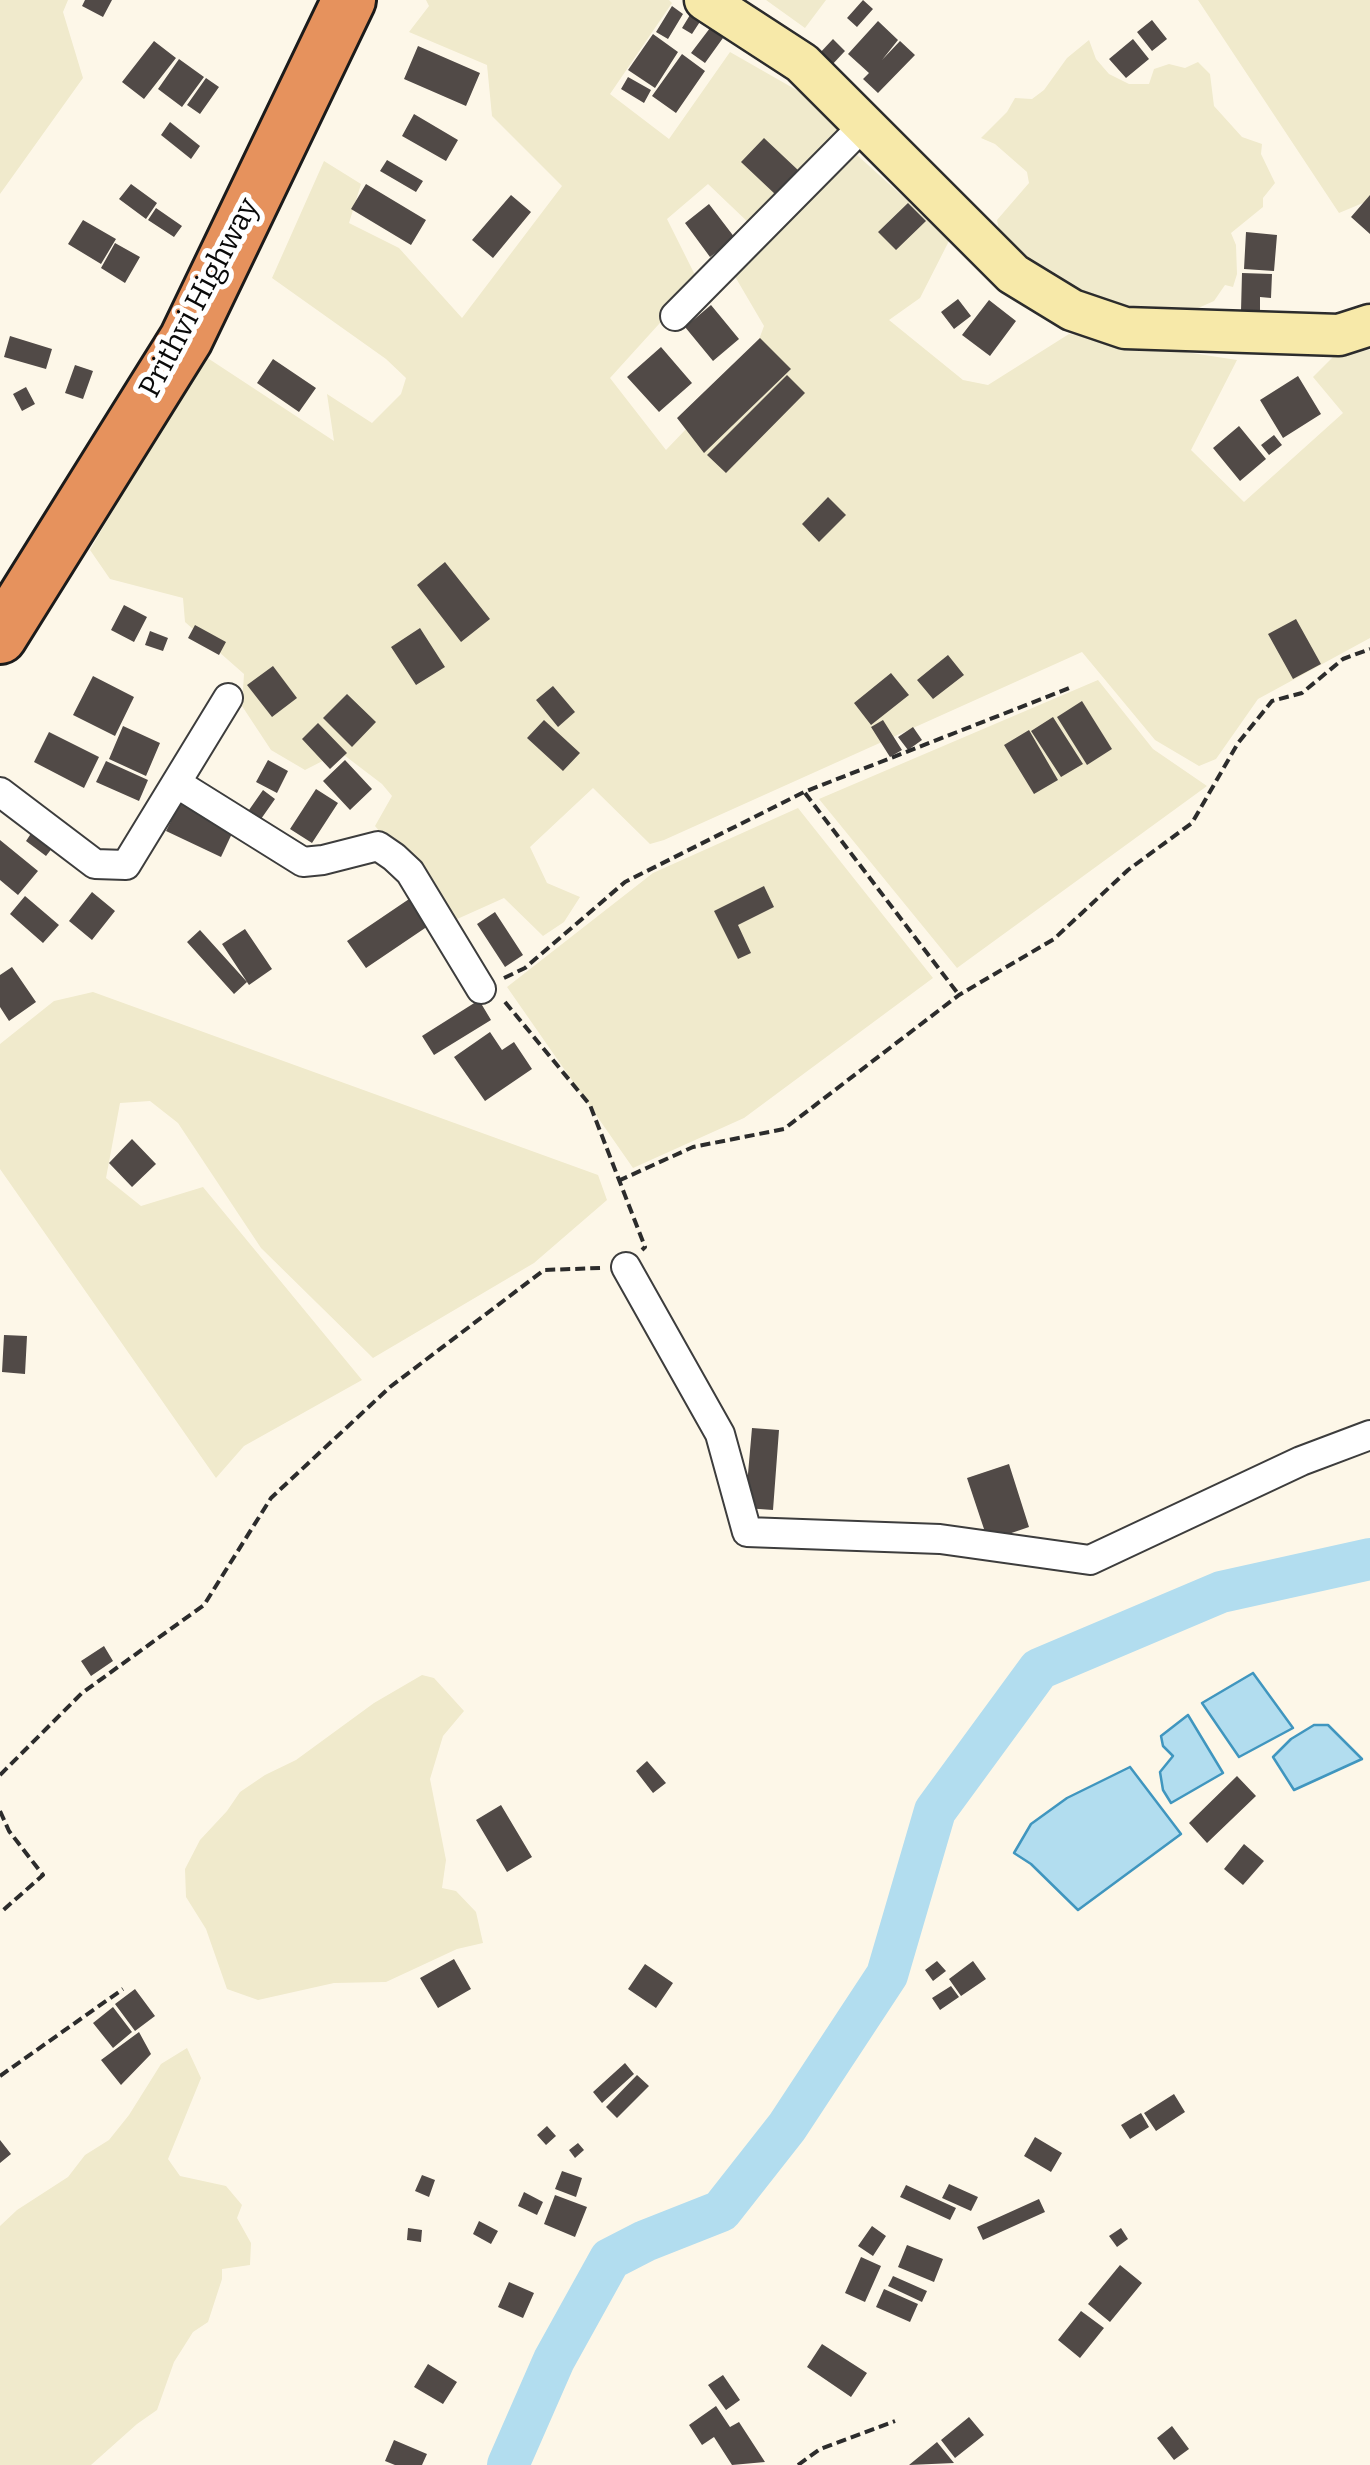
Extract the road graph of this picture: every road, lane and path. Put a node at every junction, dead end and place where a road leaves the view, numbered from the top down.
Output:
1 (349, 0) edge
2 (704, 0) edge
3 (864, 125) junction
4 (675, 316) dead end
5 (1370, 325) edge
6 (0, 637) edge
7 (1370, 649) edge
8 (1072, 686) dead end
9 (228, 698) dead end
10 (178, 784) junction
11 (0, 792) edge
12 (804, 792) junction
13 (482, 990) junction
14 (960, 996) junction
15 (618, 1180) junction
16 (626, 1267) junction
17 (1370, 1436) edge
18 (0, 1776) edge
19 (0, 1811) edge
20 (0, 1913) edge
21 (123, 1988) dead end
22 (0, 2076) edge
23 (895, 2420) dead end
24 (798, 2465) edge

1 - 6 highway, Prithvi Highway
2 - 3 main road
3 - 4 street
3 - 5 main road
7 - 14 path
8 - 12 path
9 - 10 street
10 - 11 street
10 - 13 street
12 - 13 path
12 - 14 path
13 - 15 path
14 - 15 path
15 - 16 path
16 - 17 street
16 - 18 path
19 - 20 path
21 - 22 path
23 - 24 path

